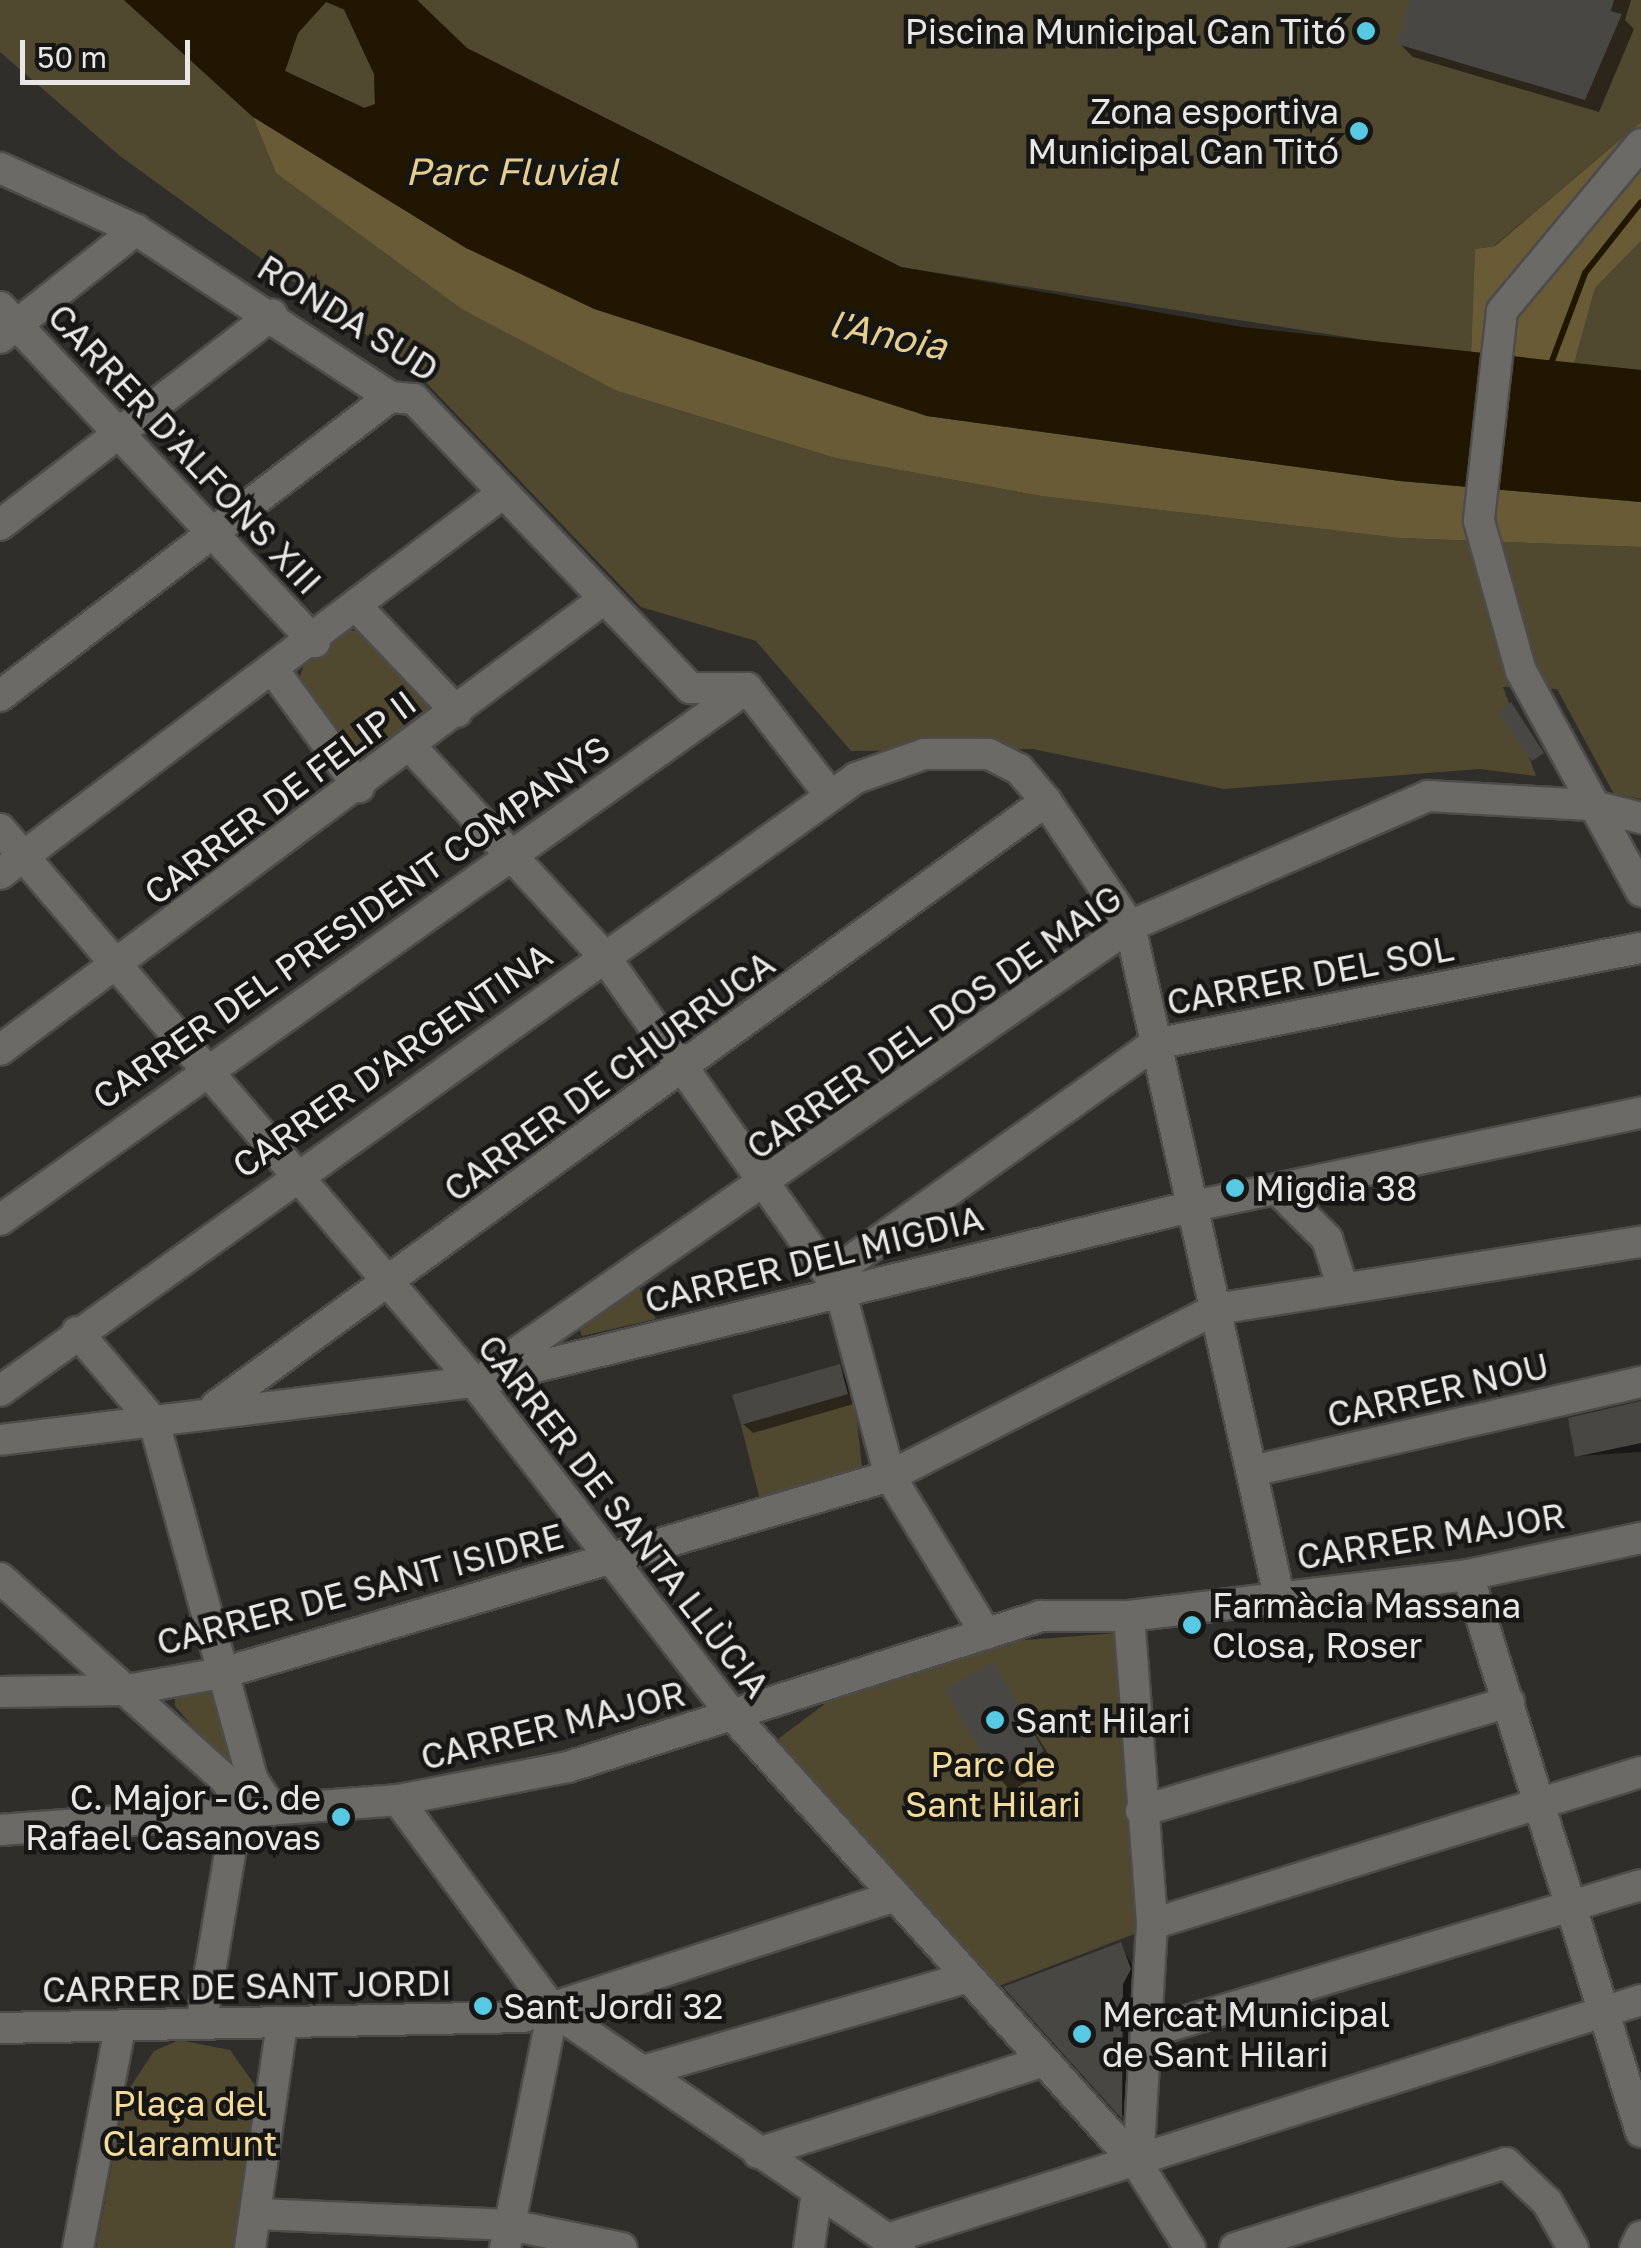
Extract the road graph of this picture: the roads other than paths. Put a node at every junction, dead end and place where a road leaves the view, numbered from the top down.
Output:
1 (1641, 144) edge
2 (3, 173) edge
3 (136, 230) junction
4 (272, 314) junction
5 (6, 323) edge
6 (390, 397) junction
7 (118, 433) junction
8 (499, 496) junction
9 (0, 525) edge
10 (212, 536) junction
11 (600, 601) junction
12 (360, 609) junction
13 (315, 642) junction
14 (274, 672) junction
15 (747, 688) junction
16 (0, 696) edge
17 (457, 712) junction
18 (413, 749) junction
19 (358, 787) junction
20 (830, 796) junction
21 (1046, 801) junction
22 (1590, 805) junction
23 (1641, 818) edge
24 (0, 829) edge
25 (511, 855) junction
26 (11, 866) edge
27 (1641, 891) edge
28 (1130, 926) junction
29 (1641, 948) edge
30 (604, 956) junction
31 (118, 964) junction
32 (1155, 1044) junction
33 (0, 1050) edge
34 (208, 1067) junction
35 (684, 1071) junction
36 (1641, 1113) edge
37 (294, 1175) junction
38 (766, 1184) junction
39 (1278, 1190) junction
40 (1194, 1206) junction
41 (0, 1220) edge
42 (1641, 1242) edge
43 (386, 1284) junction
44 (1342, 1285) junction
45 (840, 1290) junction
46 (1216, 1309) junction
47 (77, 1332) junction
48 (474, 1382) junction
49 (1641, 1382) edge
50 (0, 1391) edge
51 (214, 1408) junction
52 (154, 1422) junction
53 (0, 1440) edge
54 (1252, 1471) junction
55 (890, 1476) junction
56 (1641, 1538) edge
57 (616, 1556) junction
58 (1468, 1575) junction
59 (0, 1578) edge
60 (1280, 1596) junction
61 (1129, 1616) junction
62 (986, 1634) junction
63 (226, 1672) junction
64 (126, 1690) junction
65 (0, 1692) edge
66 (1509, 1702) junction
67 (734, 1718) junction
68 (248, 1748) junction
69 (1641, 1772) edge
70 (226, 1780) junction
71 (398, 1800) junction
72 (1541, 1802) junction
73 (251, 1811) junction
74 (1141, 1811) junction
75 (0, 1830) edge
76 (1641, 1885) edge
77 (896, 1896) junction
78 (1573, 1909) junction
79 (1152, 1924) junction
80 (966, 1978) junction
81 (1641, 2000) edge
82 (553, 2010) junction
83 (1603, 2012) junction
84 (202, 2019) junction
85 (282, 2024) junction
86 (0, 2028) edge
87 (120, 2028) junction
88 (1153, 2031) junction
89 (1039, 2064) junction
90 (643, 2070) junction
91 (1641, 2132) edge
92 (758, 2153) junction
93 (1138, 2165) junction
94 (817, 2192) junction
95 (257, 2214) junction
96 (507, 2236) edge
97 (1641, 2236) edge
98 (893, 2244) edge
99 (78, 2248) edge
100 (250, 2248) edge
101 (622, 2248) edge
102 (809, 2248) edge
103 (1190, 2248) edge
104 (1234, 2248) edge
105 (1573, 2248) edge
106 (1636, 2248) edge

1 - 22 street
2 - 3 street, RONDA SUD
3 - 4 street, RONDA SUD
3 - 5 street
4 - 6 street, RONDA SUD
4 - 7 street
5 - 7 street, CARRER D'ALFONS XIII
6 - 8 street, RONDA SUD
6 - 10 street
7 - 9 street
7 - 10 street, CARRER D'ALFONS XIII
8 - 11 street, RONDA SUD
8 - 12 street
10 - 13 street, CARRER D'ALFONS XIII
10 - 16 street
11 - 15 street, RONDA SUD
11 - 17 street, CARRER DE FELIP II
12 - 13 street
12 - 17 street
13 - 14 street
14 - 19 street
14 - 26 street
15 - 20 street
15 - 25 street, CARRER DEL PRESIDENT COMPANYS
17 - 18 street, CARRER DE FELIP II
18 - 19 street, CARRER DE FELIP II
18 - 25 street
19 - 31 street, CARRER DE FELIP II
20 - 21 street, CARRER D'ARGENTINA
20 - 30 street, CARRER D'ARGENTINA
21 - 28 street, CARRER D'ARGENTINA
21 - 35 street, CARRER DE CHURRUCA
22 - 23 street, CARRER DEL DOS DE MAIG
22 - 27 street
22 - 28 street, CARRER DEL DOS DE MAIG
24 - 26 street, CARRER DE SANTA LLÙCIA
25 - 30 street
25 - 34 street, CARRER DEL PRESIDENT COMPANYS
26 - 31 street, CARRER DE SANTA LLÙCIA
28 - 32 street
28 - 38 street, CARRER DEL DOS DE MAIG
29 - 32 street, CARRER DEL SOL
30 - 35 street
30 - 37 street, CARRER D'ARGENTINA
31 - 33 street, CARRER DE FELIP II
31 - 34 street, CARRER DE SANTA LLÙCIA
32 - 40 street
32 - 45 street, CARRER DEL SOL
34 - 37 street, CARRER DE SANTA LLÙCIA
34 - 41 street, CARRER DEL PRESIDENT COMPANYS
35 - 38 street
35 - 43 street, CARRER DE CHURRUCA
36 - 39 street, CARRER DEL MIGDIA
37 - 43 street, CARRER DE SANTA LLÙCIA
37 - 47 street, CARRER D'ARGENTINA
38 - 45 street
38 - 48 street, CARRER DEL DOS DE MAIG
39 - 40 street, CARRER DEL MIGDIA
39 - 44 street
40 - 45 street, CARRER DEL MIGDIA
40 - 46 street
42 - 44 street, CARRER DE SANT ISIDRE
43 - 48 street, CARRER DE SANTA LLÙCIA
43 - 51 street, CARRER DE CHURRUCA
44 - 46 street, CARRER DE SANT ISIDRE
45 - 48 street, CARRER DEL MIGDIA
45 - 55 street
46 - 54 street
46 - 55 street, CARRER DE SANT ISIDRE
47 - 50 street, CARRER D'ARGENTINA
47 - 52 street
48 - 51 street, CARRER DEL MIGDIA
48 - 57 street, CARRER DE SANTA LLÙCIA
49 - 54 street, CARRER NOU
51 - 52 street, CARRER DEL MIGDIA
52 - 53 street, CARRER DEL MIGDIA
52 - 63 street
54 - 60 street
55 - 57 street, CARRER DE SANT ISIDRE
55 - 62 street
56 - 58 street, CARRER MAJOR
57 - 63 street, CARRER DE SANT ISIDRE
57 - 67 street, CARRER DE SANTA LLÙCIA
58 - 60 street, CARRER MAJOR
58 - 66 street
59 - 64 street
60 - 61 street, CARRER MAJOR
61 - 62 street, CARRER MAJOR
61 - 74 street
62 - 67 street, CARRER MAJOR
63 - 64 street, CARRER DE SANT ISIDRE
63 - 68 street
64 - 65 street, CARRER DE SANT ISIDRE
64 - 70 street
66 - 72 street
66 - 74 street
67 - 71 street, CARRER MAJOR
67 - 77 street, CARRER DE SANTA LLÙCIA
68 - 70 street
68 - 73 street
69 - 72 street
70 - 73 street
71 - 73 street, CARRER MAJOR
71 - 82 street
72 - 78 street
72 - 79 street
73 - 75 street, CARRER MAJOR
73 - 84 street
74 - 79 street
76 - 78 street
77 - 80 street, CARRER DE SANTA LLÙCIA
77 - 82 street, CARRER DE SANT JORDI
78 - 83 street
78 - 88 street
79 - 88 street
80 - 89 street, CARRER DE SANTA LLÙCIA
80 - 90 street
81 - 83 street
82 - 85 street, CARRER DE SANT JORDI
82 - 90 street
82 - 96 street
83 - 91 street
83 - 93 street
84 - 85 street, CARRER DE SANT JORDI
84 - 87 street, CARRER DE SANT JORDI
85 - 95 street
86 - 87 street, CARRER DE SANT JORDI
87 - 99 street
88 - 93 street
89 - 92 street
89 - 93 street, CARRER DE SANTA LLÙCIA
90 - 92 street
92 - 94 street
93 - 98 street
93 - 103 street, CARRER DE SANTA LLÙCIA
94 - 98 street
94 - 102 street
95 - 96 street
95 - 100 street
96 - 101 street
97 - 106 street
104 - 105 street

